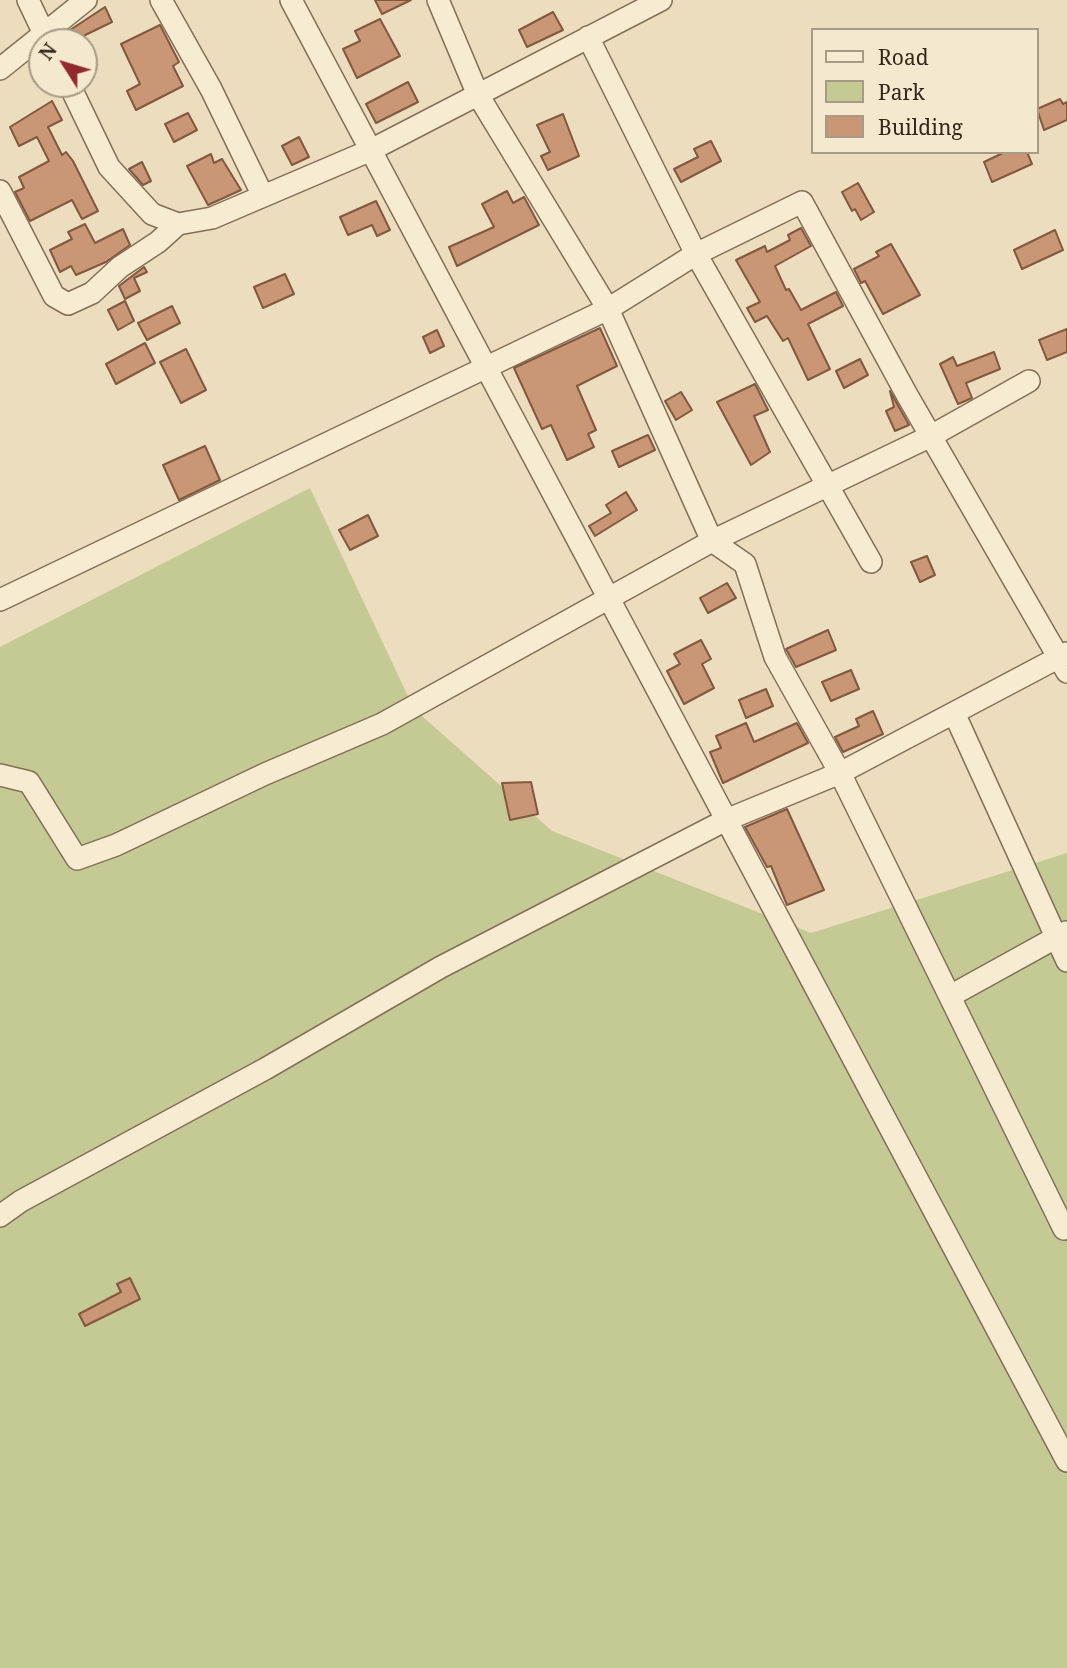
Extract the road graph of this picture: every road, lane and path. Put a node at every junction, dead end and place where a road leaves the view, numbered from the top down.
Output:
1 (28, 0) edge
2 (86, 0) edge
3 (161, 0) edge
4 (291, 0) edge
5 (438, 0) edge
6 (661, 0) edge
7 (42, 28) edge
8 (56, 28) edge
9 (588, 37) junction
10 (28, 50) edge
11 (0, 69) edge
12 (478, 95) junction
13 (76, 98) edge
14 (369, 151) junction
15 (0, 191) edge
16 (263, 196) junction
17 (178, 224) junction
18 (696, 254) junction
19 (608, 309) junction
20 (486, 369) junction
21 (1029, 381) dead end
22 (931, 436) junction
23 (828, 487) junction
24 (712, 541) junction
25 (871, 562) dead end
26 (0, 600) edge
27 (609, 600) junction
28 (1065, 661) edge
29 (955, 715) junction
30 (840, 773) junction
31 (0, 775) edge
32 (726, 820) junction
33 (1061, 935) edge
34 (1067, 961) edge
35 (951, 995) junction
36 (0, 1216) edge
37 (1067, 1227) edge
38 (1067, 1461) edge

1 - 7 street
2 - 8 street
3 - 16 street
4 - 14 street
5 - 12 street
6 - 9 street
9 - 12 street
9 - 18 street
10 - 11 street
12 - 14 street
12 - 19 street
13 - 17 street
14 - 16 street
14 - 20 street
15 - 17 street
16 - 17 street
18 - 19 street
18 - 22 street
18 - 23 street
19 - 20 street
19 - 24 street
20 - 26 street
20 - 27 street
21 - 22 street
22 - 23 street
22 - 28 street
23 - 24 street
23 - 25 street
24 - 27 street
24 - 30 street
27 - 31 street
27 - 32 street
28 - 29 street
29 - 30 street
29 - 33 street
30 - 32 street
30 - 35 street
32 - 36 street
32 - 38 street
33 - 34 street
33 - 35 street
35 - 37 street

